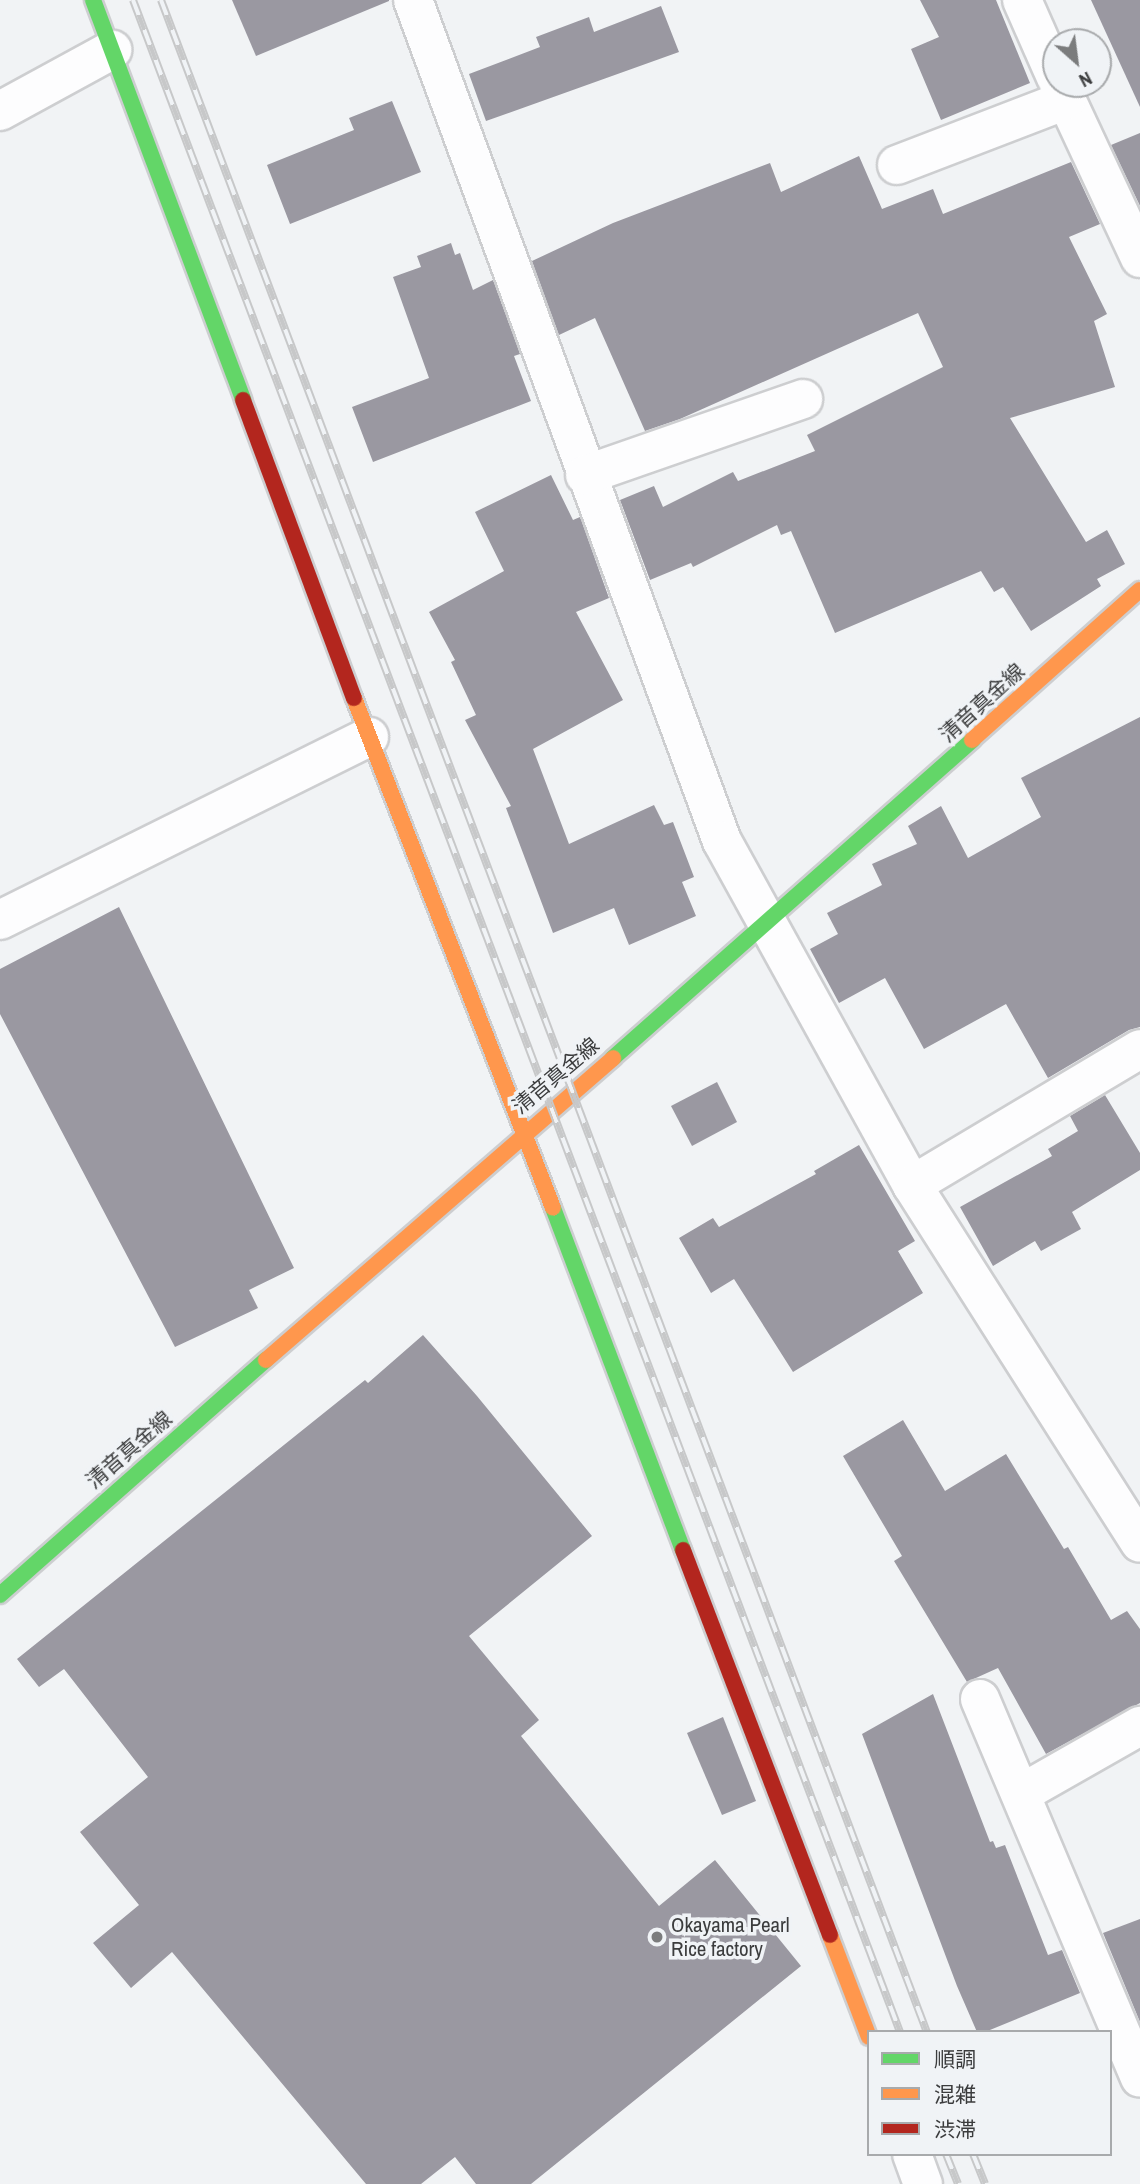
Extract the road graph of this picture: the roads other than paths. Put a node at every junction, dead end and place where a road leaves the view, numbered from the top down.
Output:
1 (93, 0) edge
2 (413, 0) edge
3 (1022, 0) edge
4 (1042, 46) edge
5 (112, 50) junction
6 (1042, 96) edge
7 (1065, 98) edge
8 (0, 111) edge
9 (897, 165) dead end
10 (1140, 258) edge
11 (803, 399) dead end
12 (586, 475) junction
13 (1140, 590) edge
14 (369, 737) junction
15 (0, 920) edge
16 (766, 923) junction
17 (1140, 1049) edge
18 (524, 1132) junction
19 (912, 1185) junction
20 (1140, 1543) edge
21 (0, 1595) edge
22 (980, 1699) dead end
23 (1140, 1726) edge
24 (1022, 1793) junction
25 (867, 2032) edge
26 (1140, 2078) edge
27 (913, 2156) edge
28 (923, 2184) edge

1 - 5 street
2 - 12 street
3 - 4 street
5 - 8 street
5 - 14 street
6 - 9 street
7 - 10 street
11 - 12 street
12 - 16 street
13 - 16 street, 清音真金線
14 - 15 street
14 - 18 street
16 - 18 street, 清音真金線
16 - 19 street
17 - 19 street
18 - 21 street, 清音真金線
18 - 25 street
19 - 20 street
22 - 24 street
23 - 24 street
24 - 26 street
27 - 28 street

